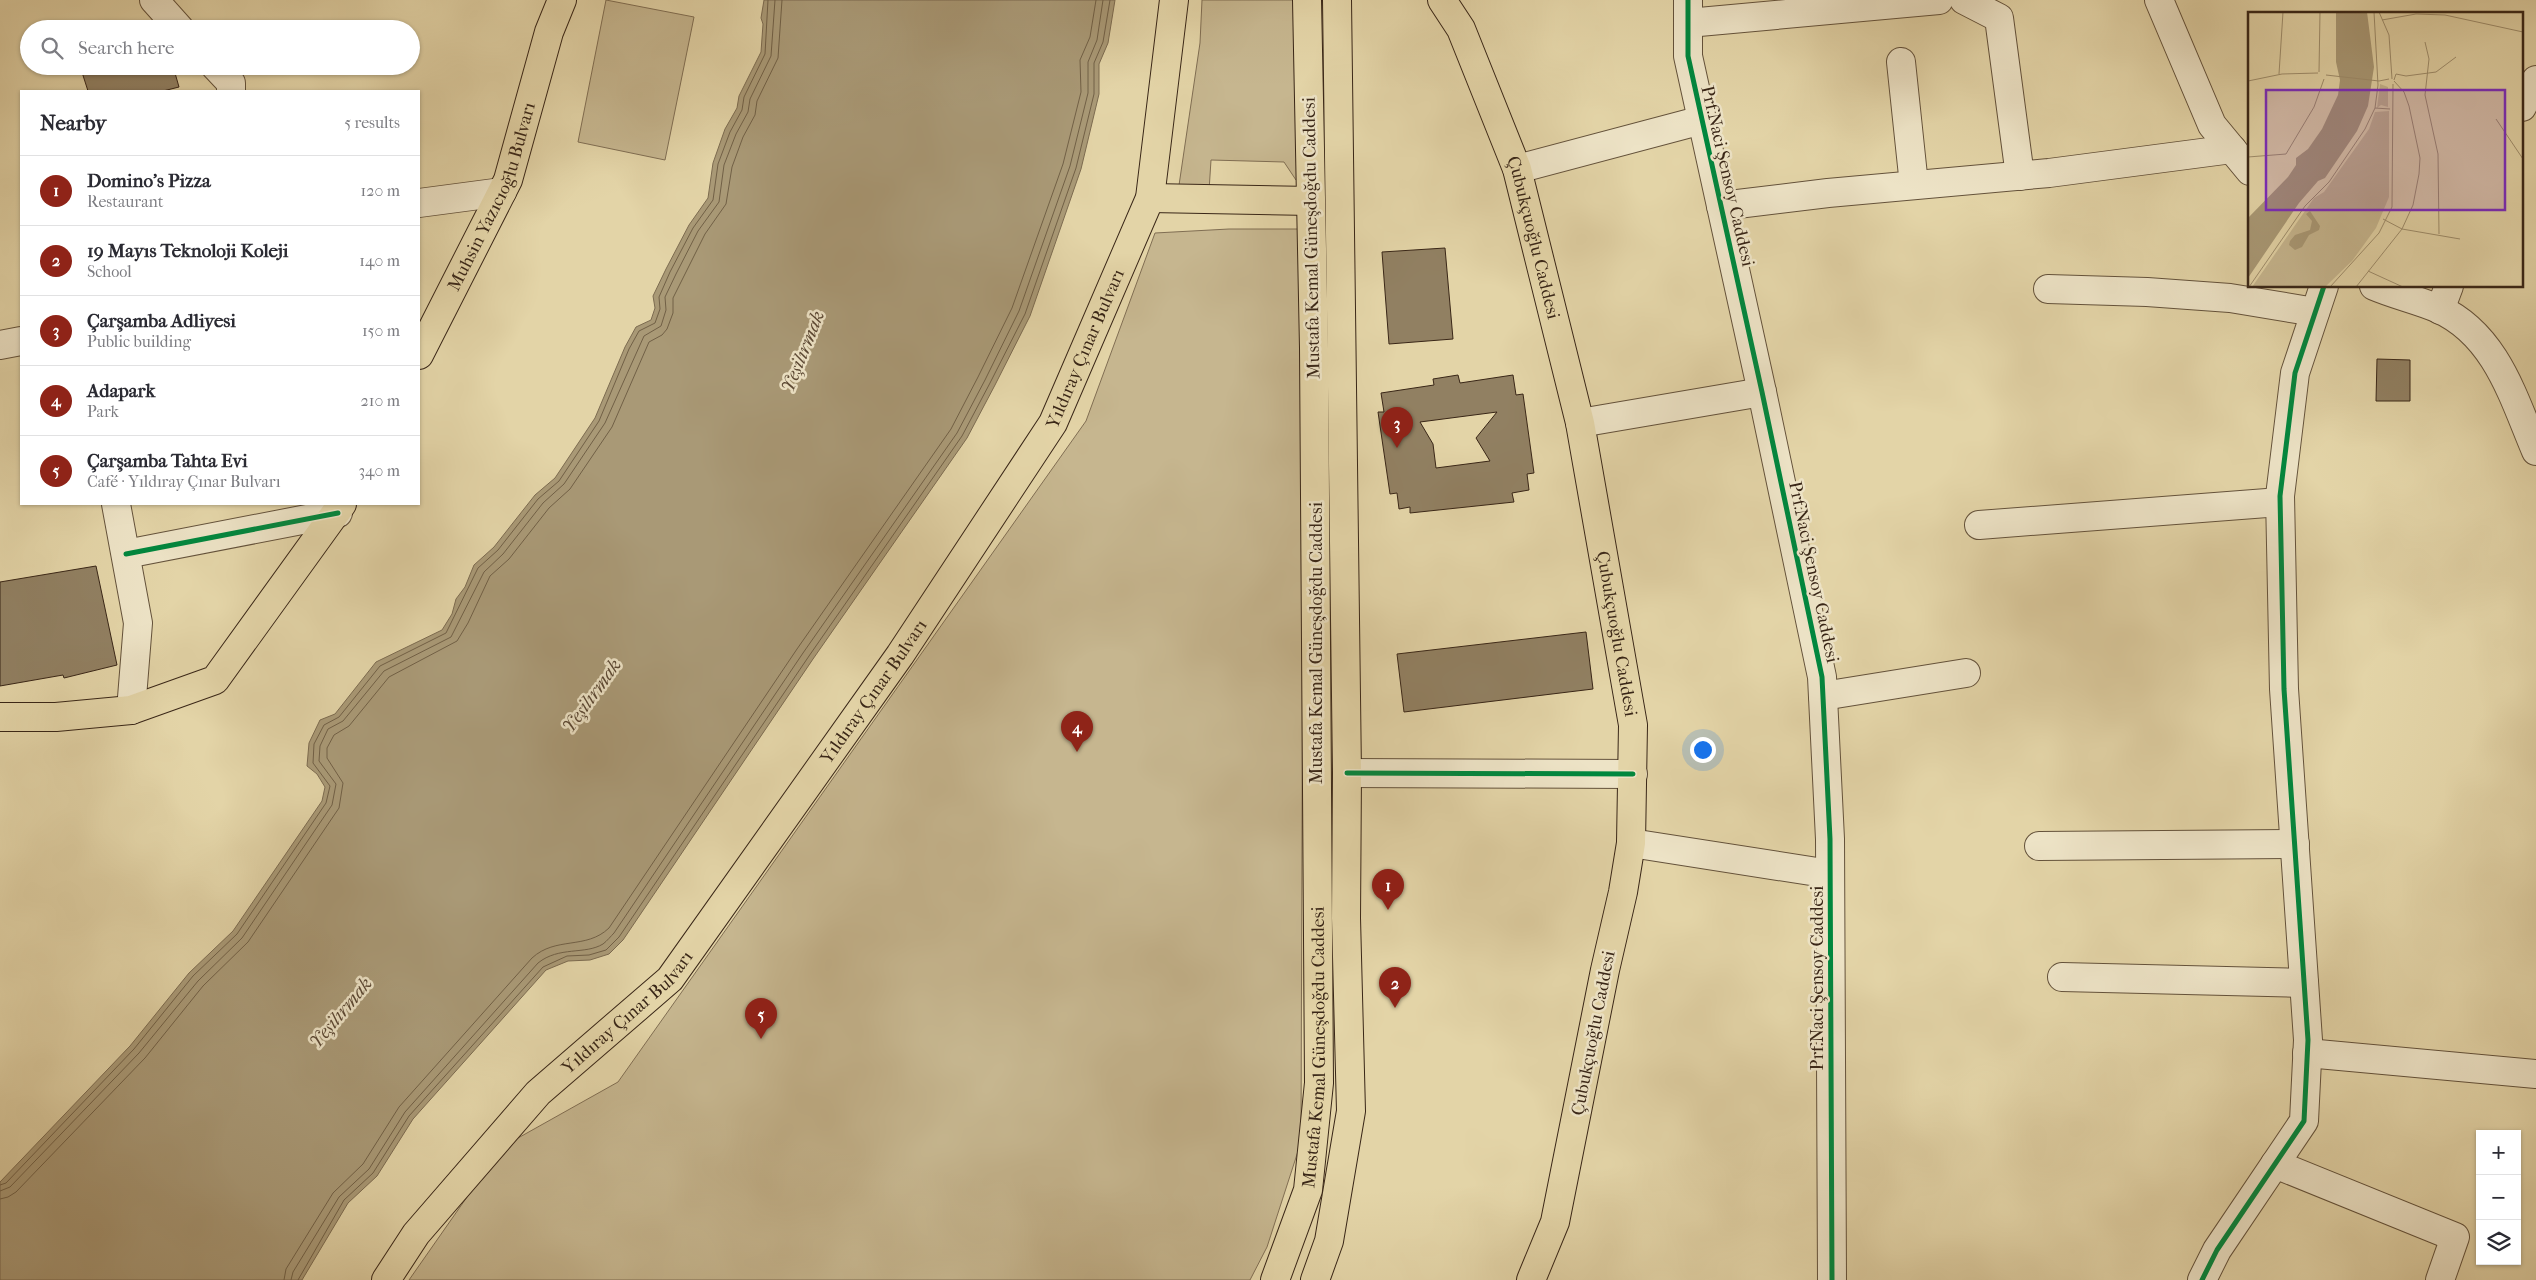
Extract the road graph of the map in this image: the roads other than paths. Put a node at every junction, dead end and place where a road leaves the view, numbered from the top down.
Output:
1 (154, 0) edge
2 (552, 0) edge
3 (562, 0) edge
4 (1174, 0) edge
5 (1306, 0) edge
6 (1337, 0) edge
7 (1442, 0) edge
8 (1939, 0) edge
9 (1964, 0) edge
10 (2160, 0) edge
11 (1688, 11) edge
12 (172, 20) edge
13 (549, 32) junction
14 (1901, 62) dead end
15 (223, 75) edge
16 (2536, 80) edge
17 (231, 90) edge
18 (2524, 104) edge
19 (1702, 120) junction
20 (2232, 149) junction
21 (1516, 169) junction
22 (2248, 169) edge
23 (2020, 176) junction
24 (1914, 186) junction
25 (502, 192) junction
26 (1150, 198) junction
27 (1311, 201) junction
28 (420, 203) edge
29 (1721, 206) junction
30 (2323, 288) edge
31 (2386, 288) edge
32 (2048, 289) dead end
33 (2444, 298) edge
34 (2315, 312) junction
35 (20, 341) edge
36 (0, 345) edge
37 (420, 353) edge
38 (1762, 392) junction
39 (1580, 423) junction
40 (2536, 450) edge
41 (2280, 502) junction
42 (116, 505) edge
43 (340, 508) edge
44 (1979, 525) dead end
45 (126, 554) junction
46 (1966, 673) dead end
47 (1823, 696) junction
48 (131, 710) junction
49 (0, 717) edge
50 (1347, 772) junction
51 (1633, 774) junction
52 (1631, 843) junction
53 (2295, 844) junction
54 (2039, 846) dead end
55 (1830, 874) junction
56 (2062, 977) dead end
57 (2304, 983) junction
58 (2307, 1053) junction
59 (2536, 1074) edge
60 (2275, 1164) junction
61 (386, 1280) edge
62 (1275, 1280) edge
63 (1314, 1280) edge
64 (1530, 1280) edge
65 (1832, 1280) edge
66 (2202, 1280) edge
67 (2440, 1280) edge

1 - 12 street
2 - 13 main road, Muhsin Yazıcıoğlu Bulvarı
3 - 13 main road, Muhsin Yazıcıoğlu Bulvarı
4 - 26 main road, Yıldıray Çınar Bulvarı
5 - 27 main road, Mustafa Kemal Güneşdoğdu Caddesi
6 - 50 main road, Mustafa Kemal Güneşdoğdu Caddesi
7 - 21 main road, Çubukçuoğlu Caddesi
8 - 11 street
9 - 23 street
10 - 20 street
11 - 19 street, Prf.Naci Şensoy Caddesi
13 - 25 main road, Muhsin Yazıcıoğlu Bulvarı
14 - 24 street
15 - 17 street
16 - 18 street
19 - 21 street
19 - 29 street, Prf.Naci Şensoy Caddesi
20 - 22 street
20 - 23 street
21 - 39 main road, Çubukçuoğlu Caddesi
23 - 24 street
24 - 29 street
25 - 28 street
25 - 37 main road, Muhsin Yazıcıoğlu Bulvarı
26 - 27 main road
26 - 61 main road, Yıldıray Çınar Bulvarı
27 - 62 main road, Mustafa Kemal Güneşdoğdu Caddesi
29 - 38 street, Prf.Naci Şensoy Caddesi
30 - 34 street
31 - 33 street
32 - 34 street
33 - 40 street
34 - 41 street
35 - 36 street
38 - 39 street
38 - 47 street, Prf.Naci Şensoy Caddesi
39 - 51 main road, Çubukçuoğlu Caddesi
41 - 44 street
41 - 53 street
42 - 45 street
43 - 45 street
43 - 48 main road
45 - 48 street
46 - 47 street
47 - 55 street, Prf.Naci Şensoy Caddesi
48 - 49 main road
50 - 51 street
50 - 63 main road, Mustafa Kemal Güneşdoğdu Caddesi
51 - 52 main road, Çubukçuoğlu Caddesi
52 - 55 street
52 - 64 main road, Çubukçuoğlu Caddesi
53 - 54 street
53 - 57 street
55 - 65 street, Prf.Naci Şensoy Caddesi
56 - 57 street
57 - 58 street
58 - 59 street
58 - 60 street
60 - 66 street
60 - 67 street

